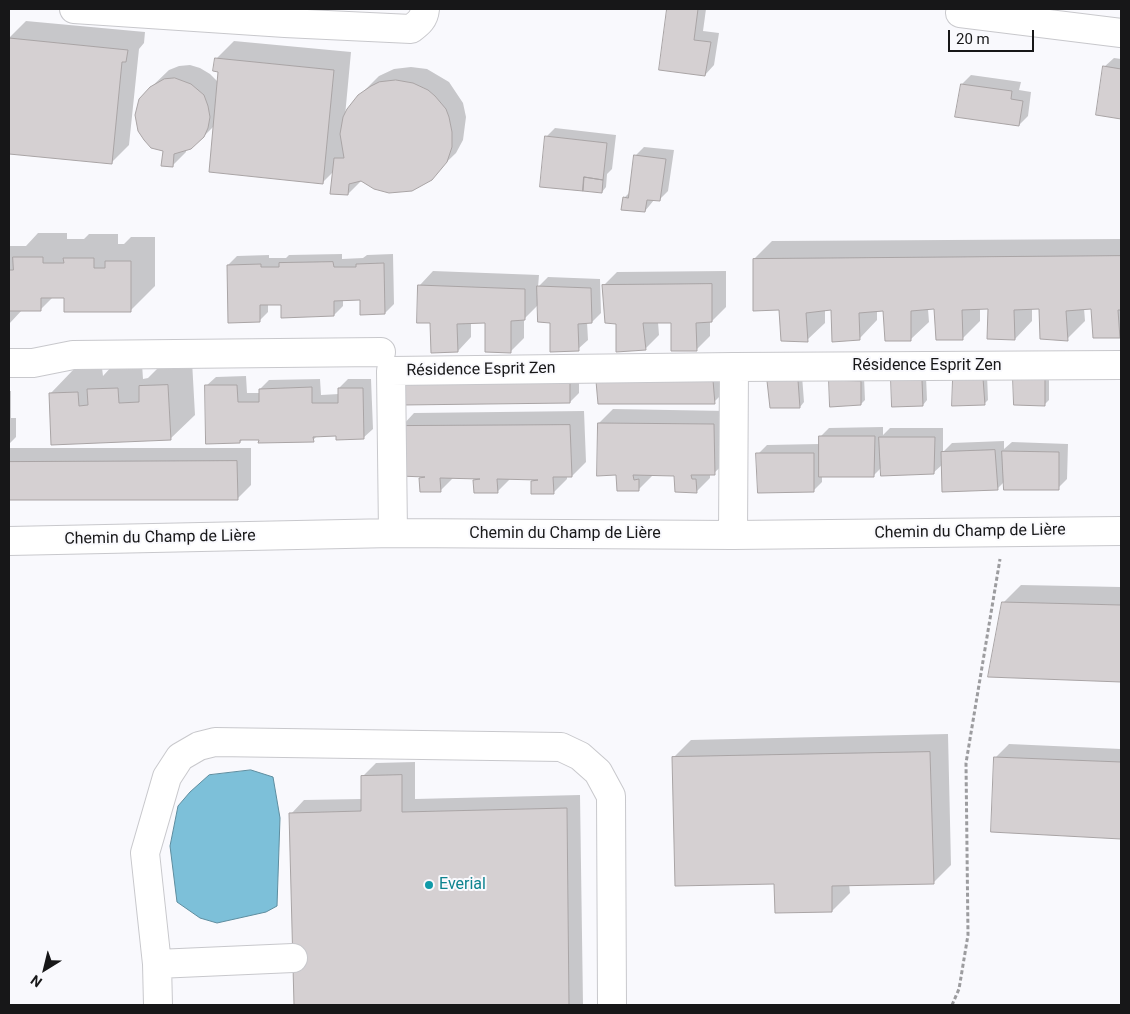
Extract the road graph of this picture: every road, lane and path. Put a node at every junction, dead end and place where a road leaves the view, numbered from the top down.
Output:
1 (74, 9) edge
2 (425, 9) edge
3 (960, 13) dead end
4 (1121, 33) edge
5 (381, 352) dead end
6 (9, 363) edge
7 (1121, 365) edge
8 (734, 367) junction
9 (1121, 531) edge
10 (1005, 532) junction
11 (393, 534) junction
12 (733, 535) junction
13 (9, 541) edge
14 (293, 958) dead end
15 (157, 964) junction
16 (158, 1005) edge
17 (612, 1005) edge
18 (952, 1005) edge

1 - 2 street
3 - 4 street
5 - 6 street
7 - 8 street, Résidence Esprit Zen
8 - 11 street, Résidence Esprit Zen
8 - 12 street
9 - 10 street, Chemin du Champ de Lière
10 - 12 street, Chemin du Champ de Lière
10 - 18 path
11 - 12 street, Chemin du Champ de Lière
11 - 13 street, Chemin du Champ de Lière
14 - 15 street
15 - 16 street
15 - 17 street

